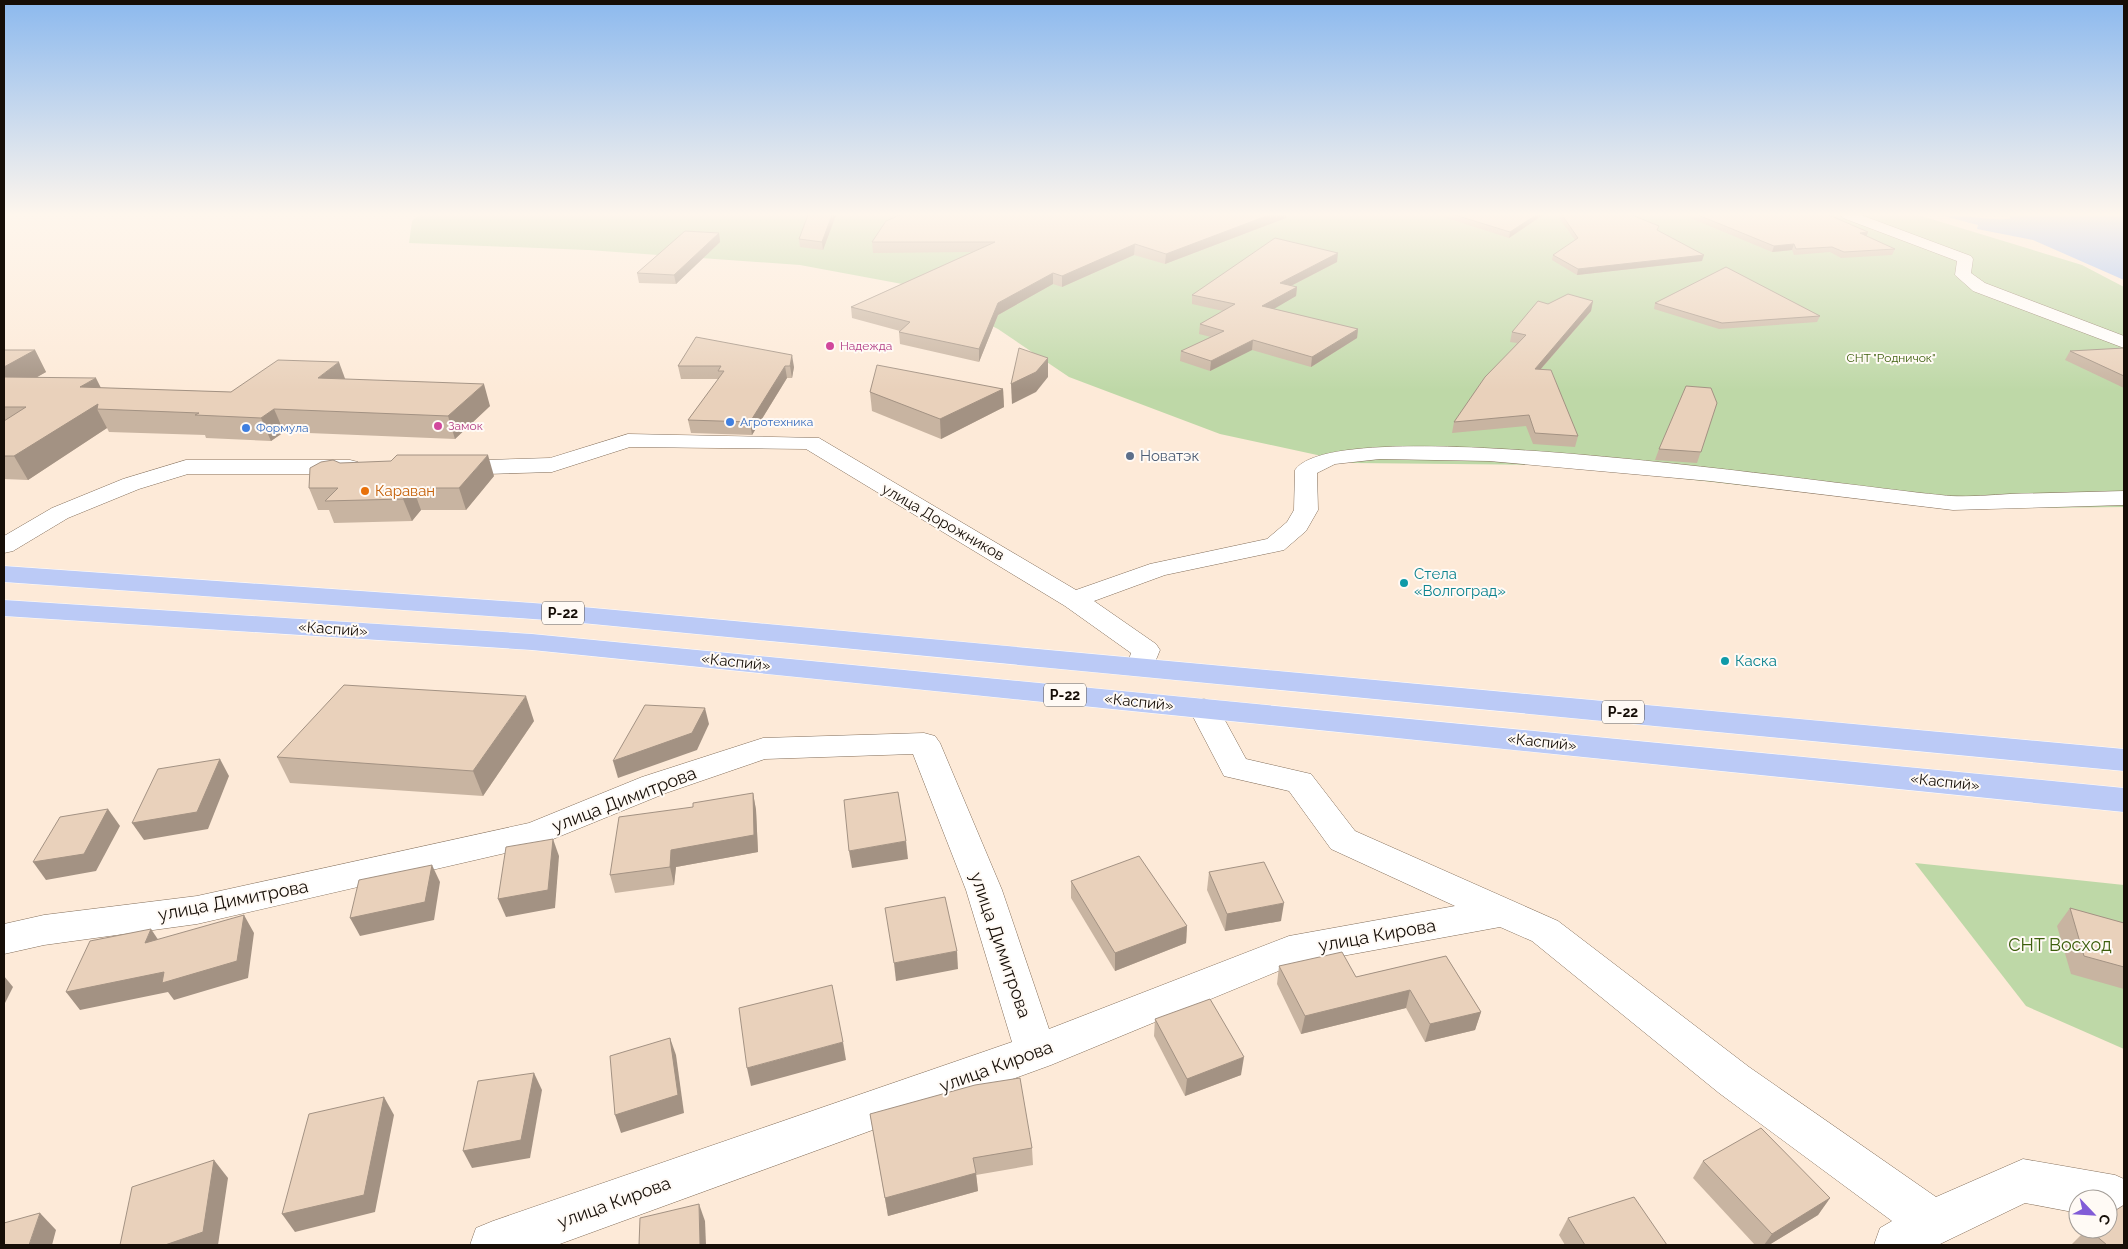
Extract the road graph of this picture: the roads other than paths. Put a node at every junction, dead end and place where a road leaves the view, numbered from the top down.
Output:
1 (1963, 273) edge
2 (2124, 342) edge
3 (375, 468) edge
4 (434, 468) edge
5 (2124, 498) edge
6 (4, 546) edge
7 (4, 574) edge
8 (1074, 600) junction
9 (4, 608) edge
10 (1144, 658) junction
11 (1204, 709) junction
12 (2124, 760) edge
13 (2124, 800) edge
14 (1504, 912) junction
15 (4, 938) edge
16 (1036, 1052) junction
17 (2124, 1203) edge
18 (1915, 1234) edge
19 (494, 1245) edge

1 - 2 street
3 - 6 street
4 - 8 street, улица Дорожников
5 - 8 street
7 - 10 highway, Р-22
8 - 10 street, улица Дорожников
9 - 11 highway, «Каспий» / Р-22
10 - 12 highway, Р-22
11 - 13 highway, «Каспий» / Р-22
11 - 14 street
14 - 16 street, улица Кирова
14 - 18 street
15 - 16 street, улица Димитрова
16 - 19 street, улица Кирова
17 - 18 street

